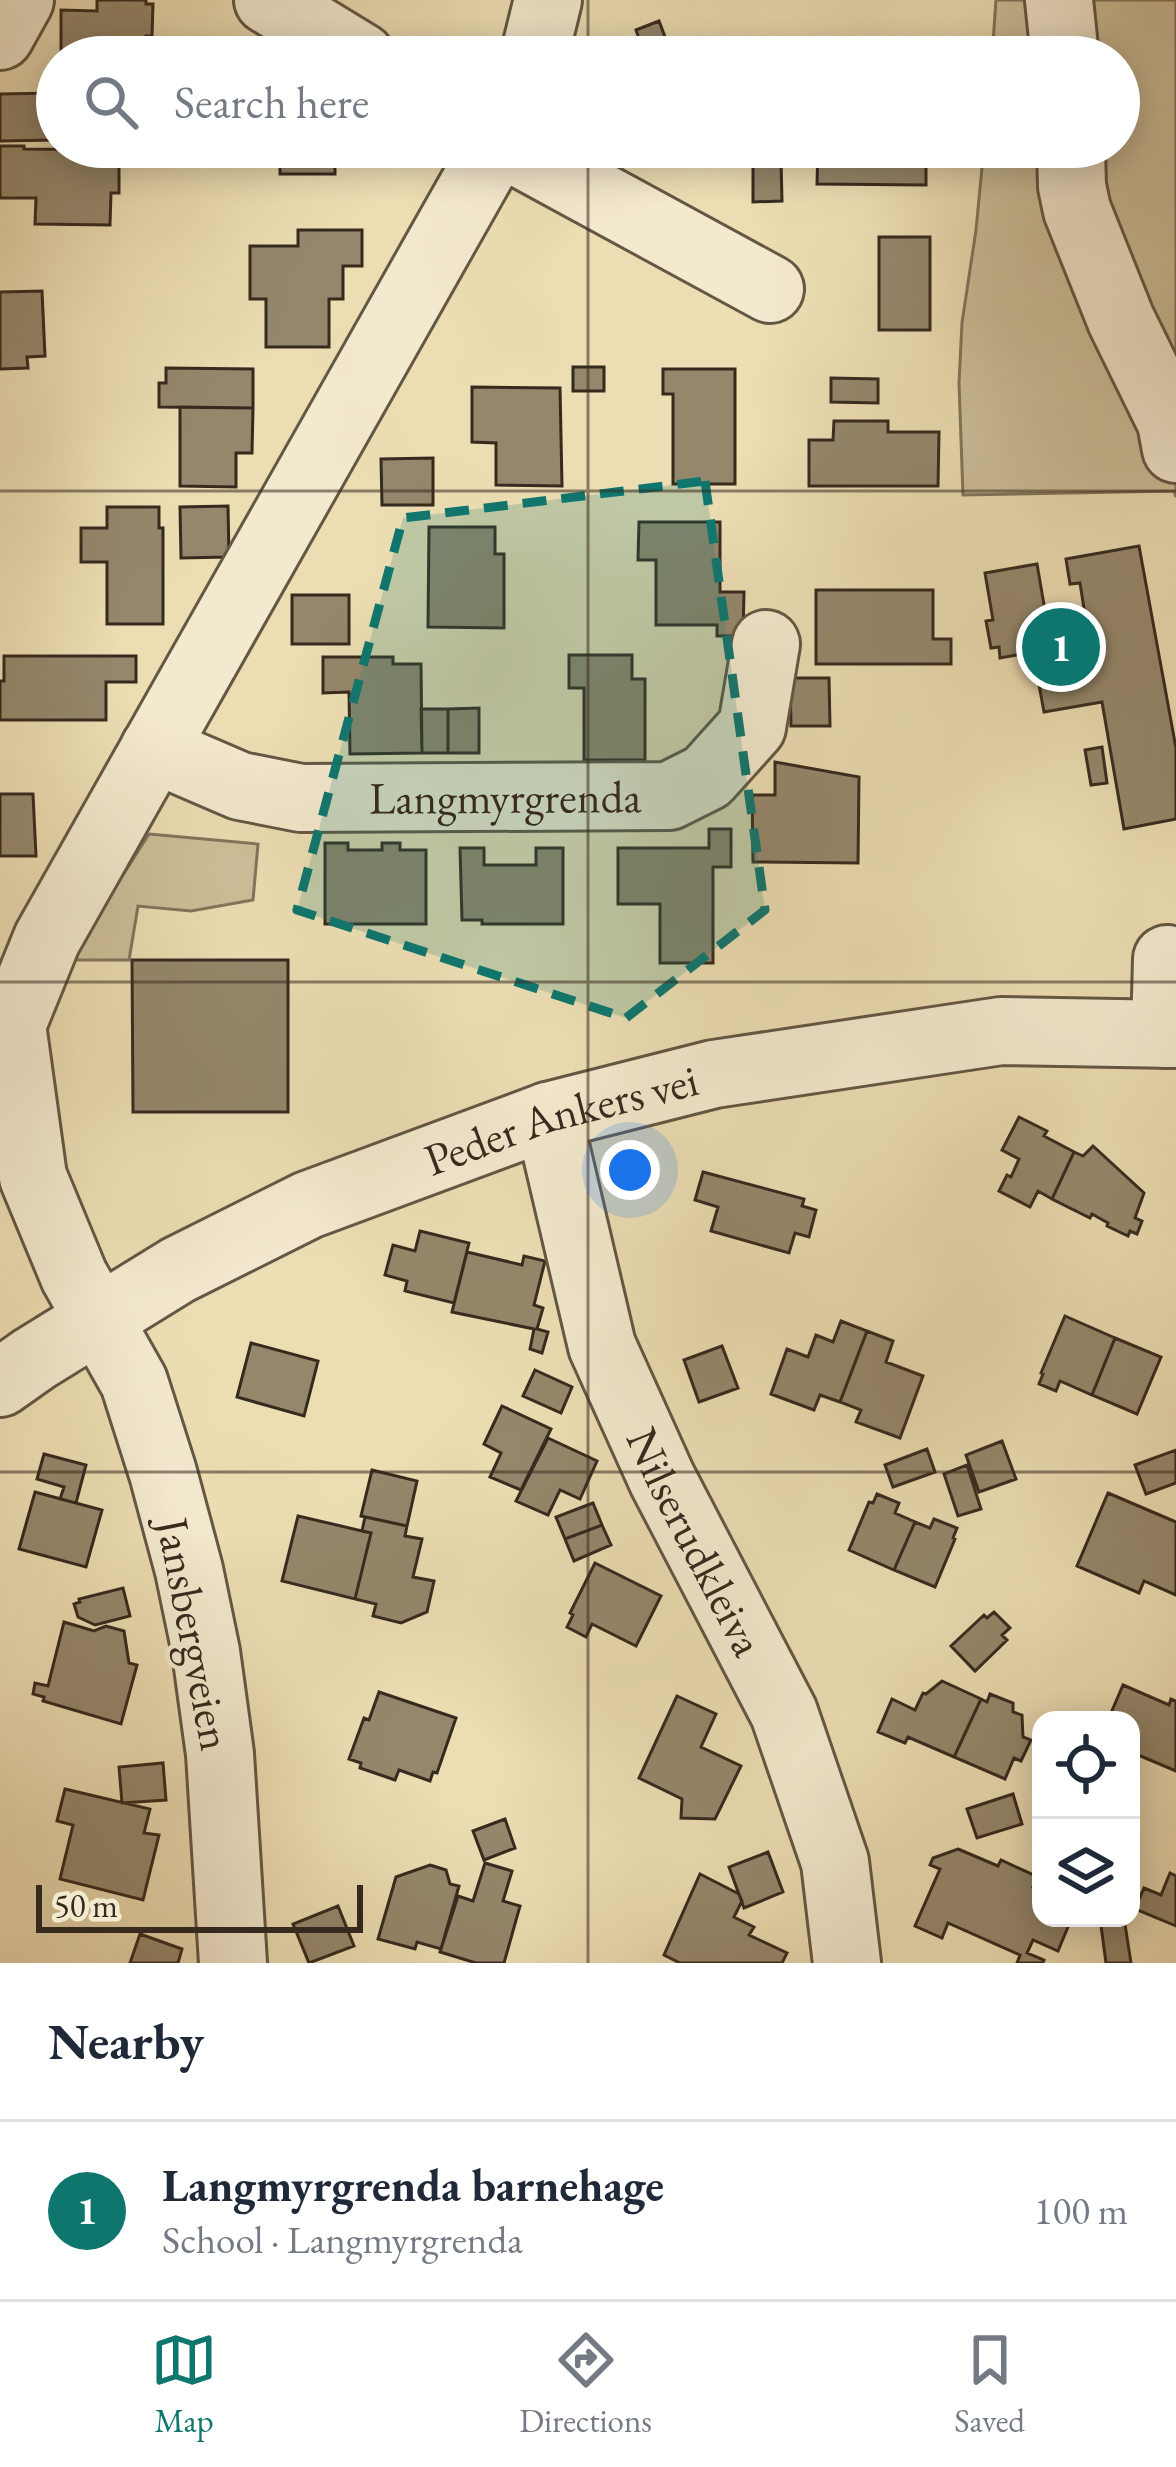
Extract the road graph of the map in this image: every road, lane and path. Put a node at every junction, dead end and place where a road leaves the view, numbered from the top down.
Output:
1 (20, 0) edge
2 (268, 0) edge
3 (548, 0) edge
4 (1059, 0) edge
5 (0, 36) edge
6 (327, 36) edge
7 (539, 36) edge
8 (1063, 36) edge
9 (483, 168) edge
10 (548, 168) edge
11 (1072, 168) edge
12 (770, 289) dead end
13 (1176, 449) edge
14 (766, 644) dead end
15 (154, 749) junction
16 (1167, 959) dead end
17 (6, 1022) edge
18 (1171, 1034) edge
19 (548, 1116) junction
20 (100, 1319) junction
21 (0, 1383) edge
22 (233, 1963) edge
23 (847, 1963) edge

1 - 5 street
2 - 6 street
3 - 7 street
4 - 8 street
9 - 15 street
10 - 12 street
11 - 13 street
14 - 15 street, Langmyrgrenda
15 - 17 street
16 - 18 street
17 - 20 street
18 - 19 street, Peder Ankers vei
19 - 20 street, Peder Ankers vei
19 - 23 street, Nilserudkleiva
20 - 21 street, Peder Ankers vei
20 - 22 street, Jansbergveien

